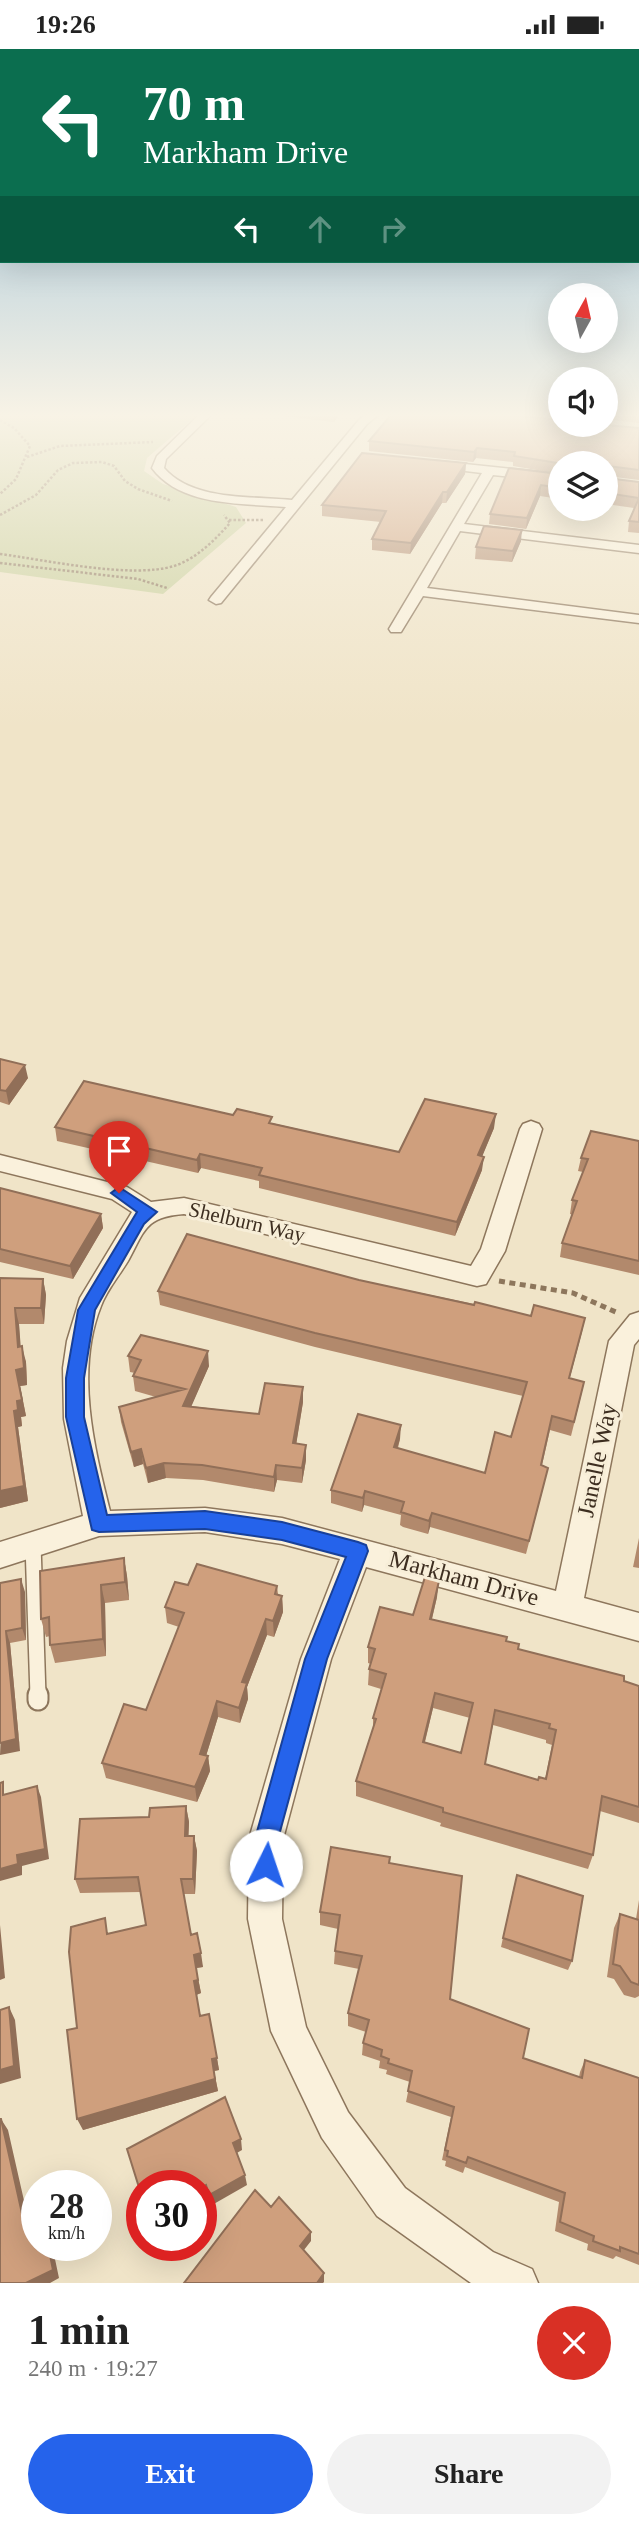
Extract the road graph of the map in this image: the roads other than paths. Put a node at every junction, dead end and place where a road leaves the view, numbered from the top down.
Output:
1 (281, 519) edge
2 (461, 519) edge
3 (456, 527) junction
4 (639, 549) edge
5 (418, 591) junction
6 (216, 600) dead end
7 (639, 619) edge
8 (396, 629) dead end
9 (531, 1129) dead end
10 (0, 1163) edge
11 (149, 1212) junction
12 (638, 1322) edge
13 (99, 1524) junction
14 (33, 1544) junction
15 (358, 1551) junction
16 (0, 1555) edge
17 (568, 1605) junction
18 (639, 1627) edge
19 (38, 1700) dead end
20 (518, 2283) edge

1 - 6 street
2 - 3 street
3 - 4 street
3 - 5 street
5 - 7 street
5 - 8 street
9 - 11 street, Shelburn Way
10 - 11 street
11 - 13 street
12 - 17 street, Janelle Way
13 - 14 street, Markham Drive
13 - 15 street, Markham Drive
14 - 16 street, Markham Drive
14 - 19 lane
15 - 17 street, Markham Drive
15 - 20 street
17 - 18 street, Markham Drive

